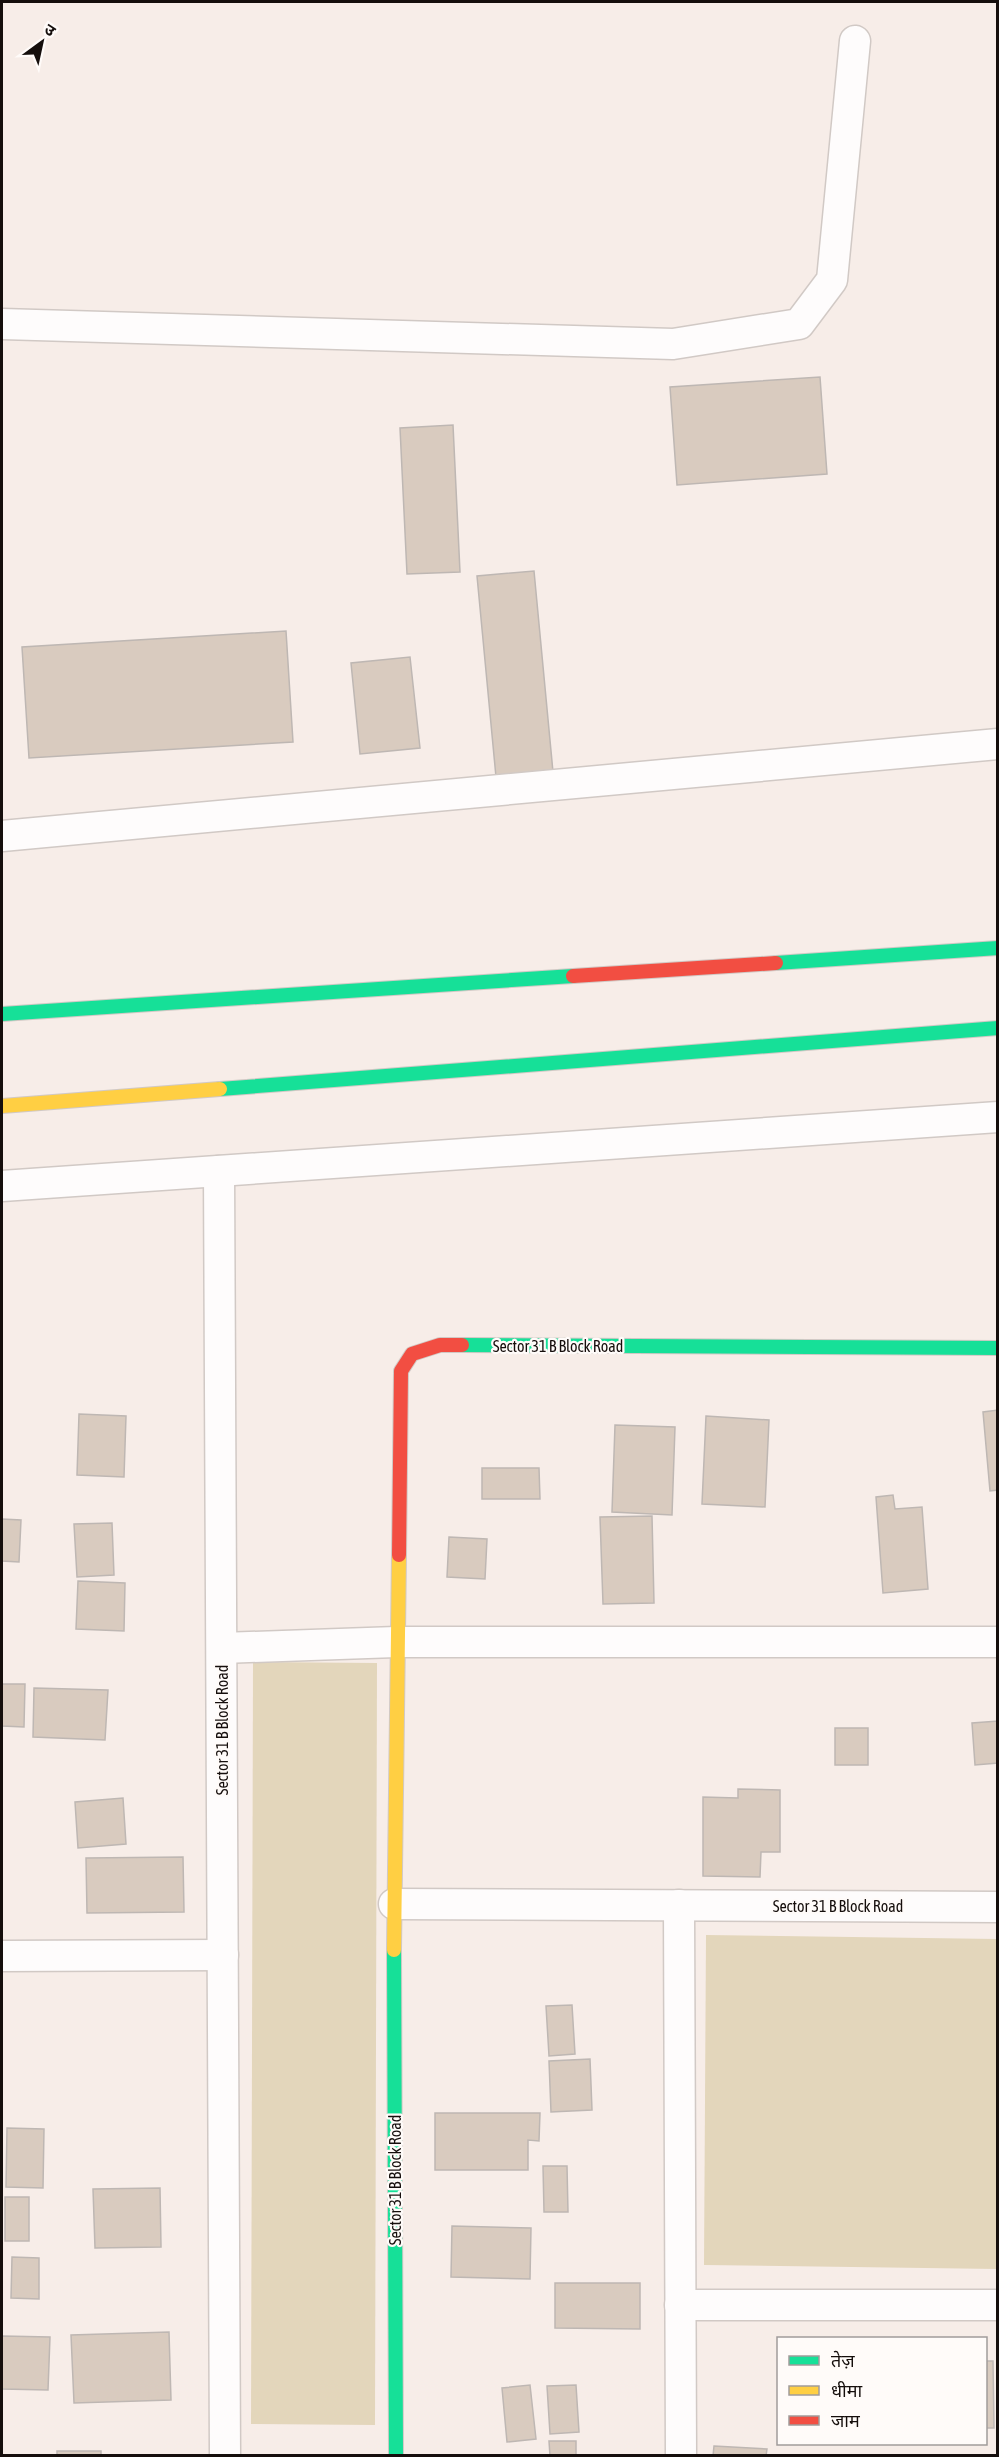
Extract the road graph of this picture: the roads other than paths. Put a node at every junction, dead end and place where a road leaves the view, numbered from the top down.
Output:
1 (855, 41) dead end
2 (2, 324) edge
3 (998, 744) edge
4 (2, 836) edge
5 (998, 948) edge
6 (2, 1014) edge
7 (998, 1028) edge
8 (2, 1106) edge
9 (998, 1118) edge
10 (219, 1171) junction
11 (2, 1186) edge
12 (998, 1348) edge
13 (396, 1642) junction
14 (998, 1642) edge
15 (222, 1648) junction
16 (394, 1904) junction
17 (679, 1905) junction
18 (998, 1906) edge
19 (223, 1955) junction
20 (2, 1956) edge
21 (680, 2305) junction
22 (998, 2305) edge
23 (225, 2456) edge
24 (396, 2456) edge
25 (681, 2456) edge

1 - 2 street
3 - 4 street
5 - 6 street
7 - 8 street
9 - 10 street
10 - 11 street
10 - 15 street, Sector 31 B Block Road
12 - 13 street, Sector 31 B Block Road
13 - 14 street, Sector 31 B Block Road
13 - 15 street, Sector 31 B Block Road
13 - 16 street, Sector 31 B Block Road
15 - 19 street, Sector 31 B Block Road
16 - 17 street, Sector 31 B Block Road
16 - 24 street, Sector 31 B Block Road
17 - 18 street, Sector 31 B Block Road
17 - 21 street
19 - 20 street
19 - 23 street, Sector 31 B Block Road
21 - 22 street
21 - 25 street

